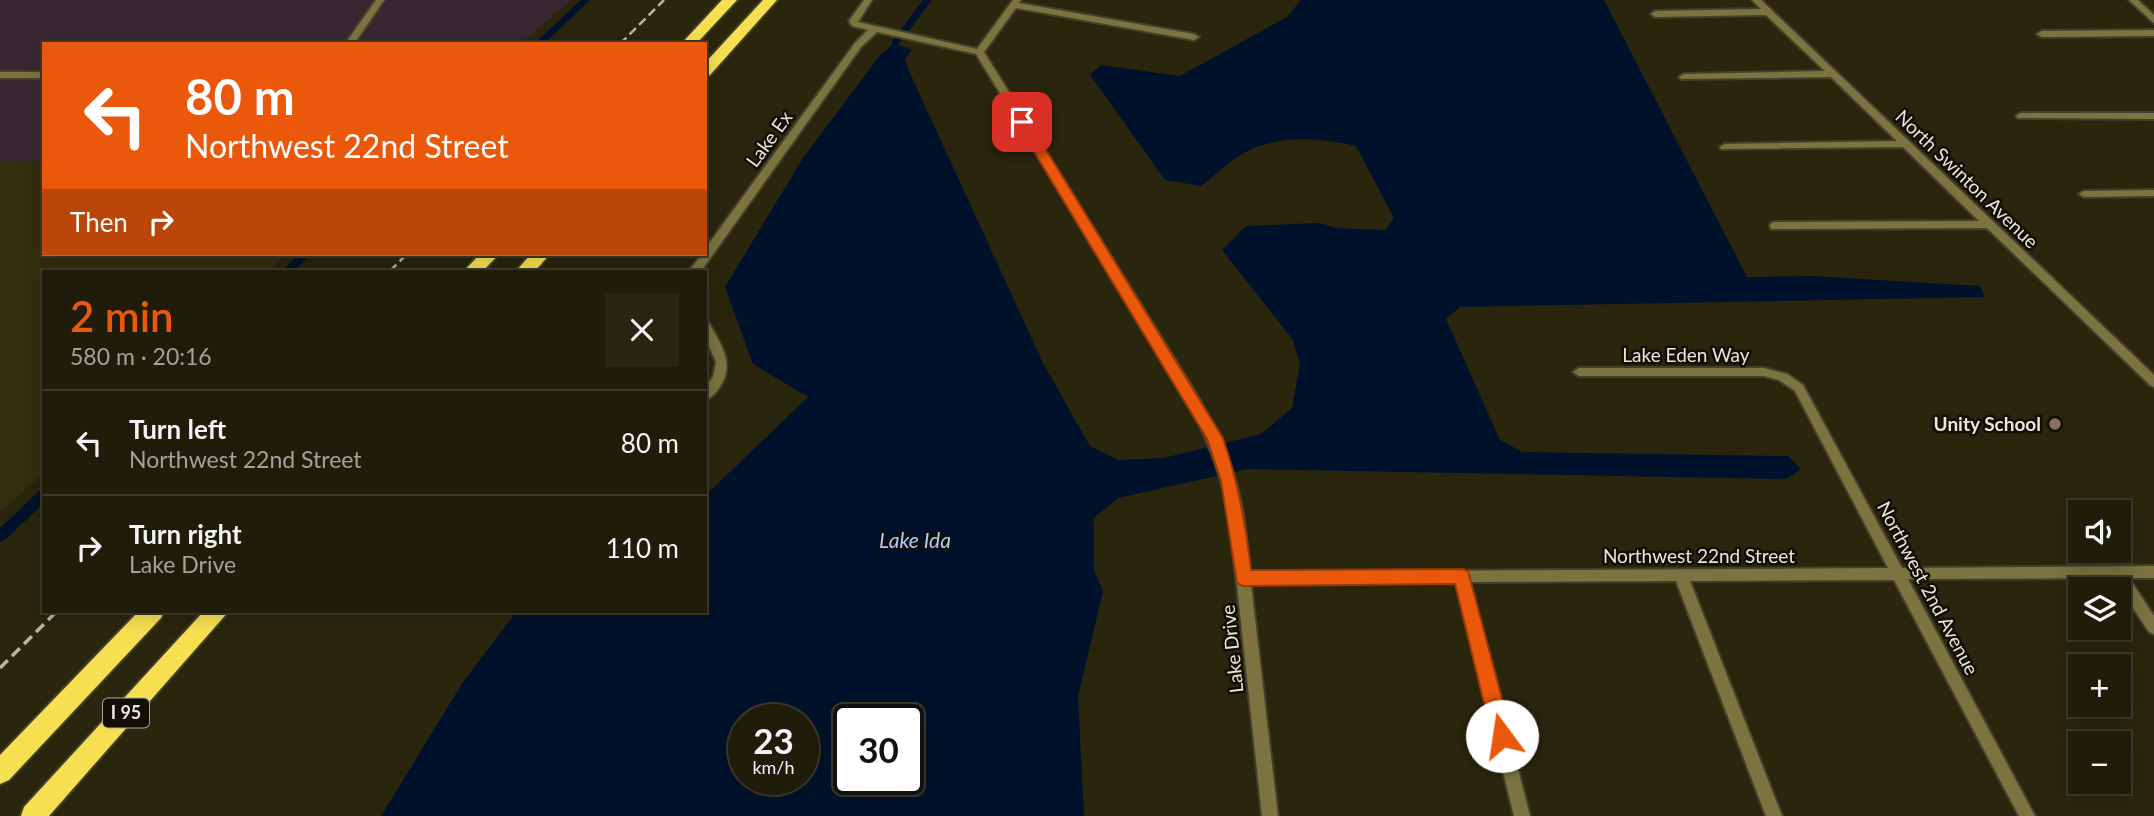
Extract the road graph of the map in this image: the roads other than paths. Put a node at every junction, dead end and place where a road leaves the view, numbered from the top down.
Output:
1 (380, 0) edge
2 (730, 0) edge
3 (770, 0) edge
4 (868, 0) edge
5 (1756, 0) edge
6 (2133, 0) edge
7 (1016, 3) edge
8 (1768, 12) junction
9 (1655, 14) dead end
10 (2154, 20) edge
11 (874, 29) junction
12 (2154, 33) edge
13 (2042, 34) dead end
14 (1194, 37) dead end
15 (350, 42) edge
16 (690, 42) edge
17 (979, 52) junction
18 (707, 70) edge
19 (1833, 74) junction
20 (0, 75) edge
21 (42, 75) edge
22 (1684, 77) dead end
23 (2021, 116) dead end
24 (2154, 116) edge
25 (1906, 144) junction
26 (1725, 147) dead end
27 (2084, 194) dead end
28 (2154, 194) edge
29 (1989, 224) junction
30 (1775, 226) dead end
31 (707, 254) edge
32 (488, 256) edge
33 (539, 256) edge
34 (474, 270) edge
35 (526, 270) edge
36 (707, 330) edge
37 (1579, 372) dead end
38 (1792, 382) joint
39 (2154, 382) edge
40 (707, 394) edge
41 (2116, 572) junction
42 (2154, 572) edge
43 (1899, 574) junction
44 (1681, 575) junction
45 (1462, 576) junction
46 (1243, 578) junction
47 (151, 613) edge
48 (216, 613) edge
49 (2154, 628) edge
50 (0, 772) edge
51 (33, 816) edge
52 (1270, 816) edge
53 (1522, 816) edge
54 (1774, 816) edge
55 (2027, 816) edge

1 - 15 street
2 - 16 highway
3 - 18 highway
4 - 11 street
5 - 8 street, North Swinton Avenue
6 - 10 street
7 - 14 street
7 - 17 street
8 - 9 street
8 - 19 street, North Swinton Avenue
11 - 17 street
11 - 31 street, Lake Ex
12 - 13 street
17 - 46 street, Lake Drive
19 - 22 street
19 - 25 street, North Swinton Avenue
20 - 21 street
23 - 24 street
25 - 26 street
25 - 29 street, North Swinton Avenue
27 - 28 street
29 - 30 street
29 - 39 street, North Swinton Avenue
32 - 34 highway
33 - 35 highway
36 - 40 street
37 - 38 street, Lake Eden Way
38 - 43 street, Northwest 2nd Avenue
41 - 42 street, Northwest 22nd Street
41 - 43 street, Northwest 22nd Street
41 - 49 street
43 - 44 street, Northwest 22nd Street
43 - 55 street, Northwest 2nd Avenue
44 - 45 street, Northwest 22nd Street
44 - 54 street
45 - 46 street, Northwest 22nd Street
45 - 53 street
46 - 52 street, Lake Drive
47 - 50 highway, I 95
48 - 51 highway, I 95

